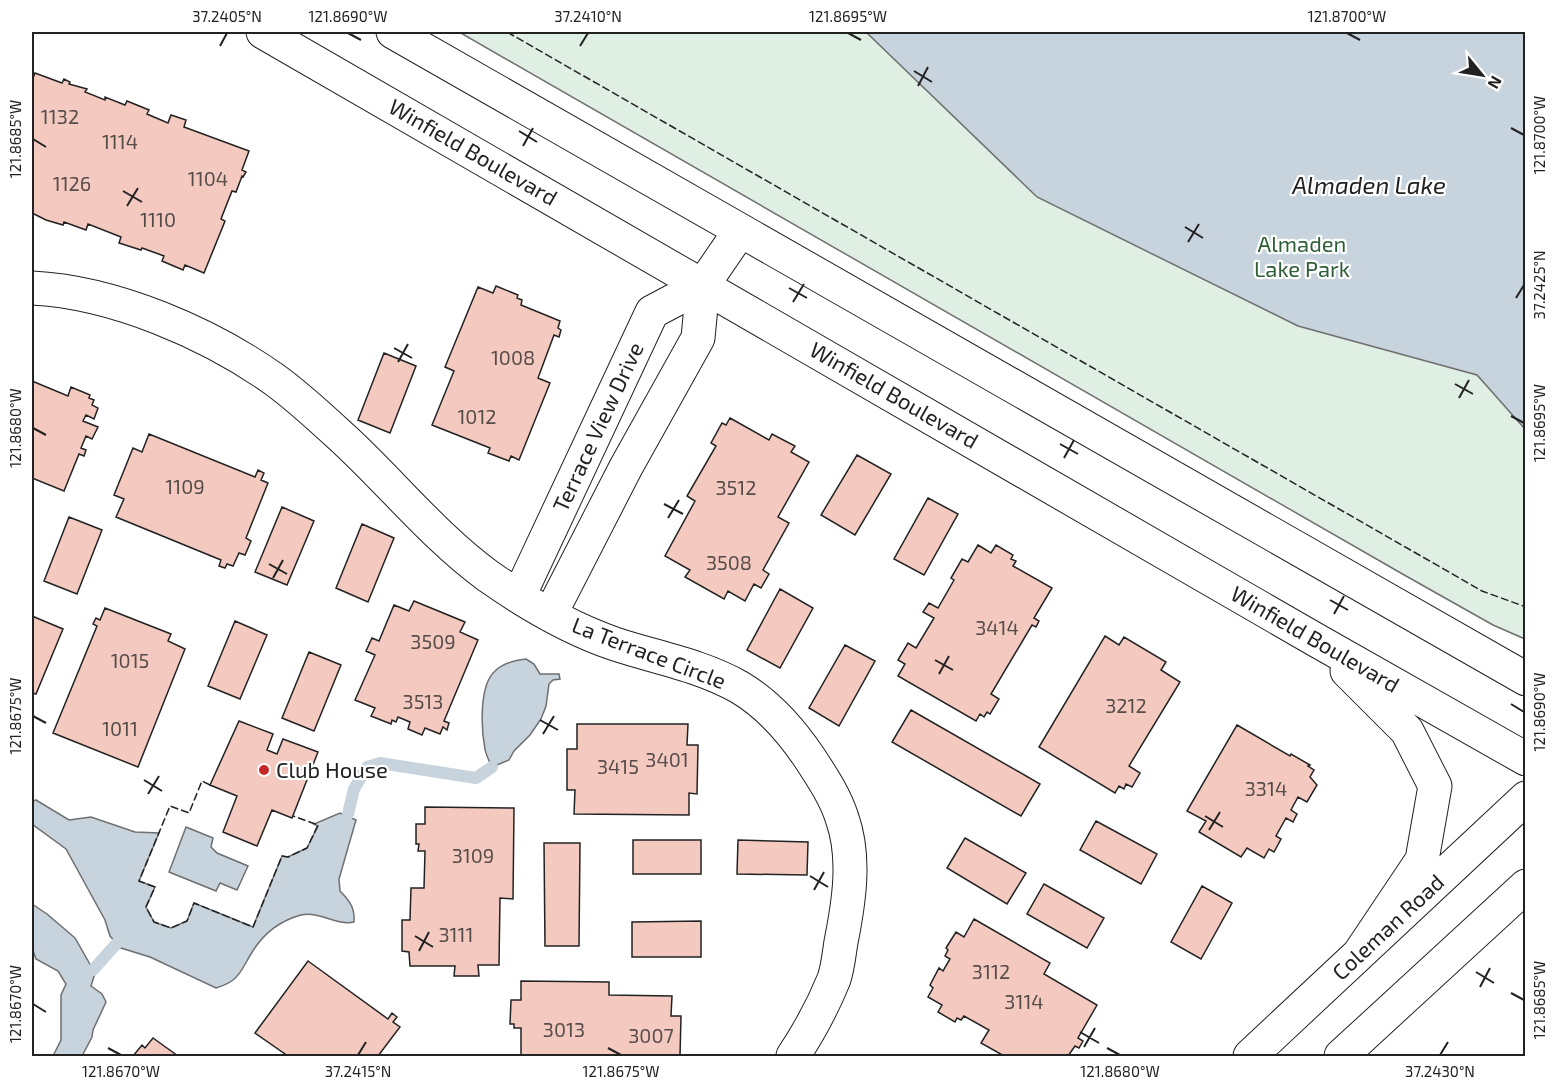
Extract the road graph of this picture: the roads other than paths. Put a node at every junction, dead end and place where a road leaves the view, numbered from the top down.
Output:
1 (263, 32) edge
2 (393, 32) edge
3 (740, 231) junction
4 (704, 285) junction
5 (32, 288) edge
6 (519, 596) junction
7 (550, 615) junction
8 (1316, 640) junction
9 (1519, 670) edge
10 (1526, 759) edge
11 (1526, 798) edge
12 (1526, 886) edge
13 (1526, 915) edge
14 (1359, 954) junction
15 (1438, 965) junction
16 (793, 1056) edge
17 (1250, 1056) edge
18 (1341, 1056) edge

1 - 4 street, Winfield Boulevard
2 - 3 street
3 - 4 street, Terrace View Drive
3 - 9 street
4 - 6 street, Terrace View Drive
4 - 7 street, Terrace View Drive
4 - 8 street, Winfield Boulevard
5 - 6 street, La Terrace Circle
6 - 7 street, La Terrace Circle
7 - 16 street, La Terrace Circle
8 - 10 street, Winfield Boulevard
8 - 14 street
11 - 14 street, Coleman Road
12 - 15 street
13 - 15 street
14 - 17 street, Coleman Road
15 - 18 street

